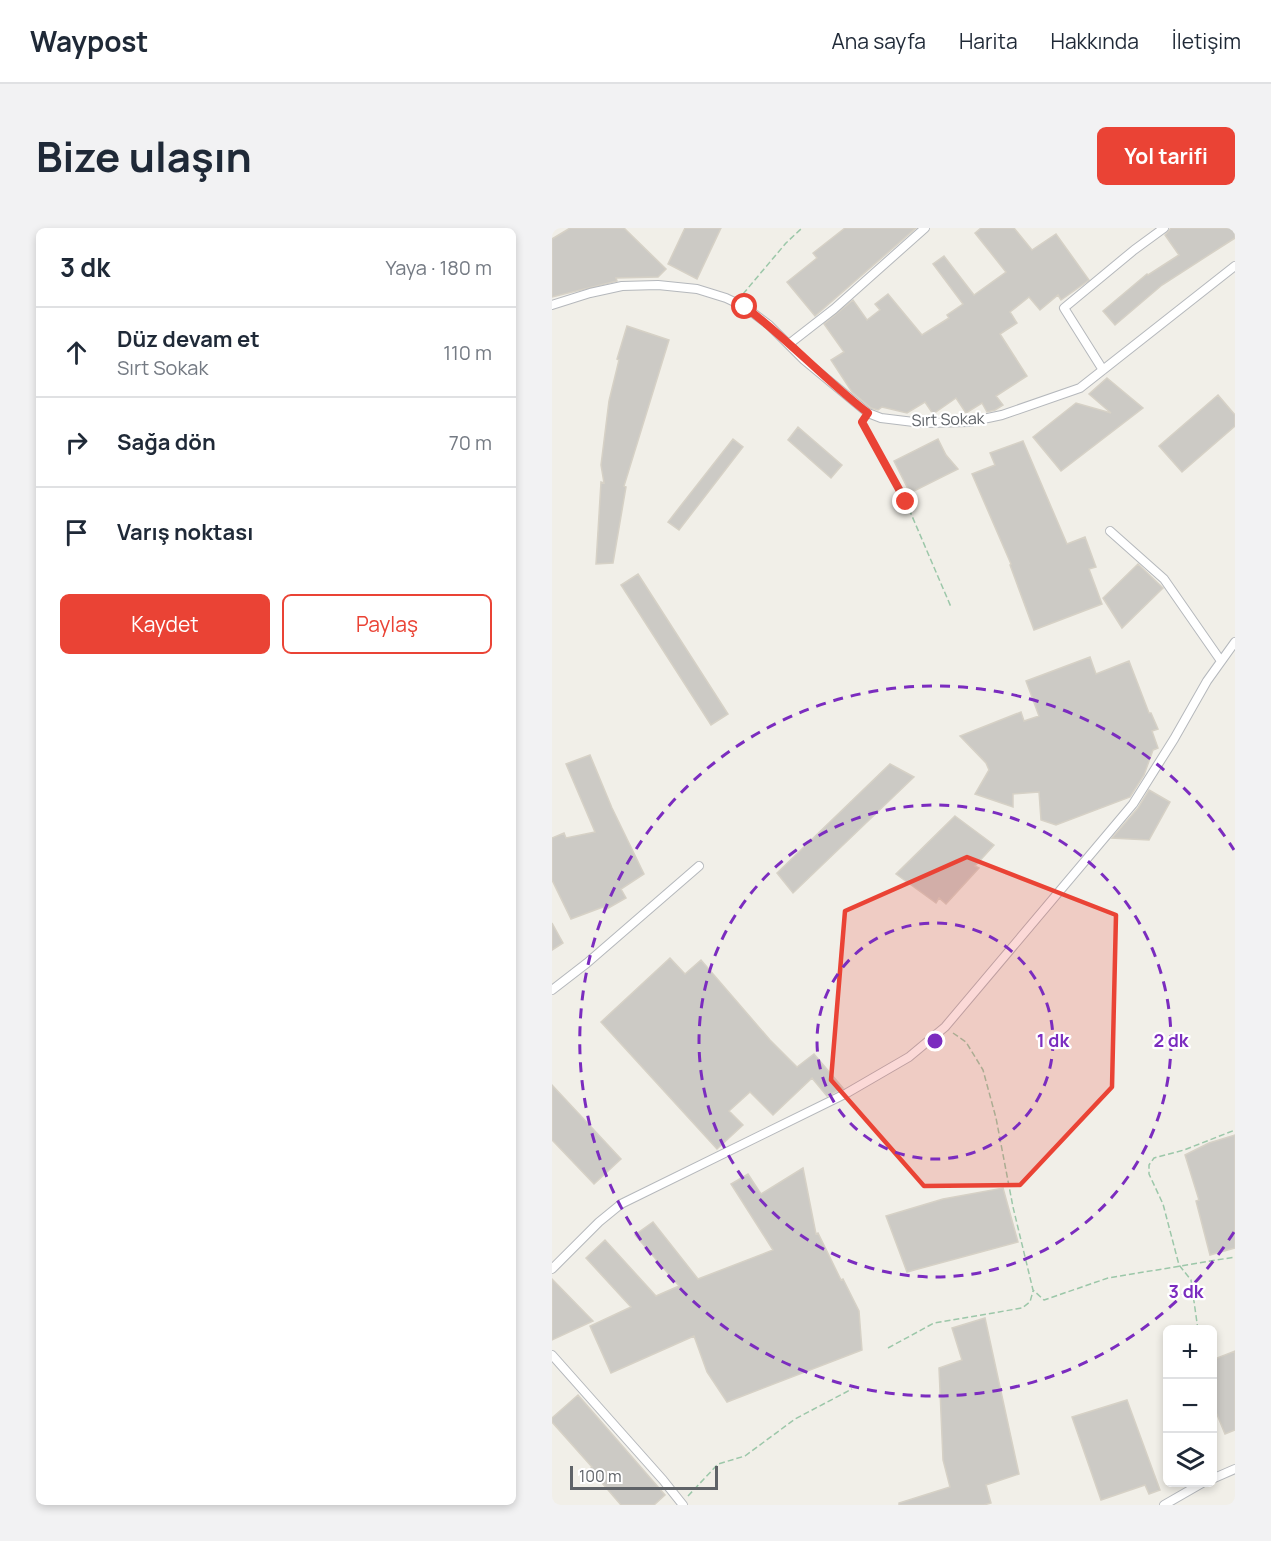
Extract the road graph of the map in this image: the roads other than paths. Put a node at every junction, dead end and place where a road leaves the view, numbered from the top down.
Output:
1 (925, 228) edge
2 (1164, 228) edge
3 (1235, 266) edge
4 (552, 305) edge
5 (789, 344) junction
6 (1102, 370) junction
7 (1110, 531) dead end
8 (1235, 642) edge
9 (1221, 661) junction
10 (699, 866) dead end
11 (552, 990) edge
12 (552, 1269) edge
13 (552, 1355) edge
14 (1235, 1469) edge
15 (1217, 1477) edge
16 (1195, 1487) edge
17 (682, 1504) edge
18 (1164, 1505) edge

1 - 5 street
2 - 6 street
3 - 6 street, Sırt Sokak
4 - 5 street, Sırt Sokak
5 - 6 street, Sırt Sokak
7 - 9 street
8 - 9 street
9 - 12 street
10 - 11 street
13 - 17 street
14 - 15 street
16 - 18 street

